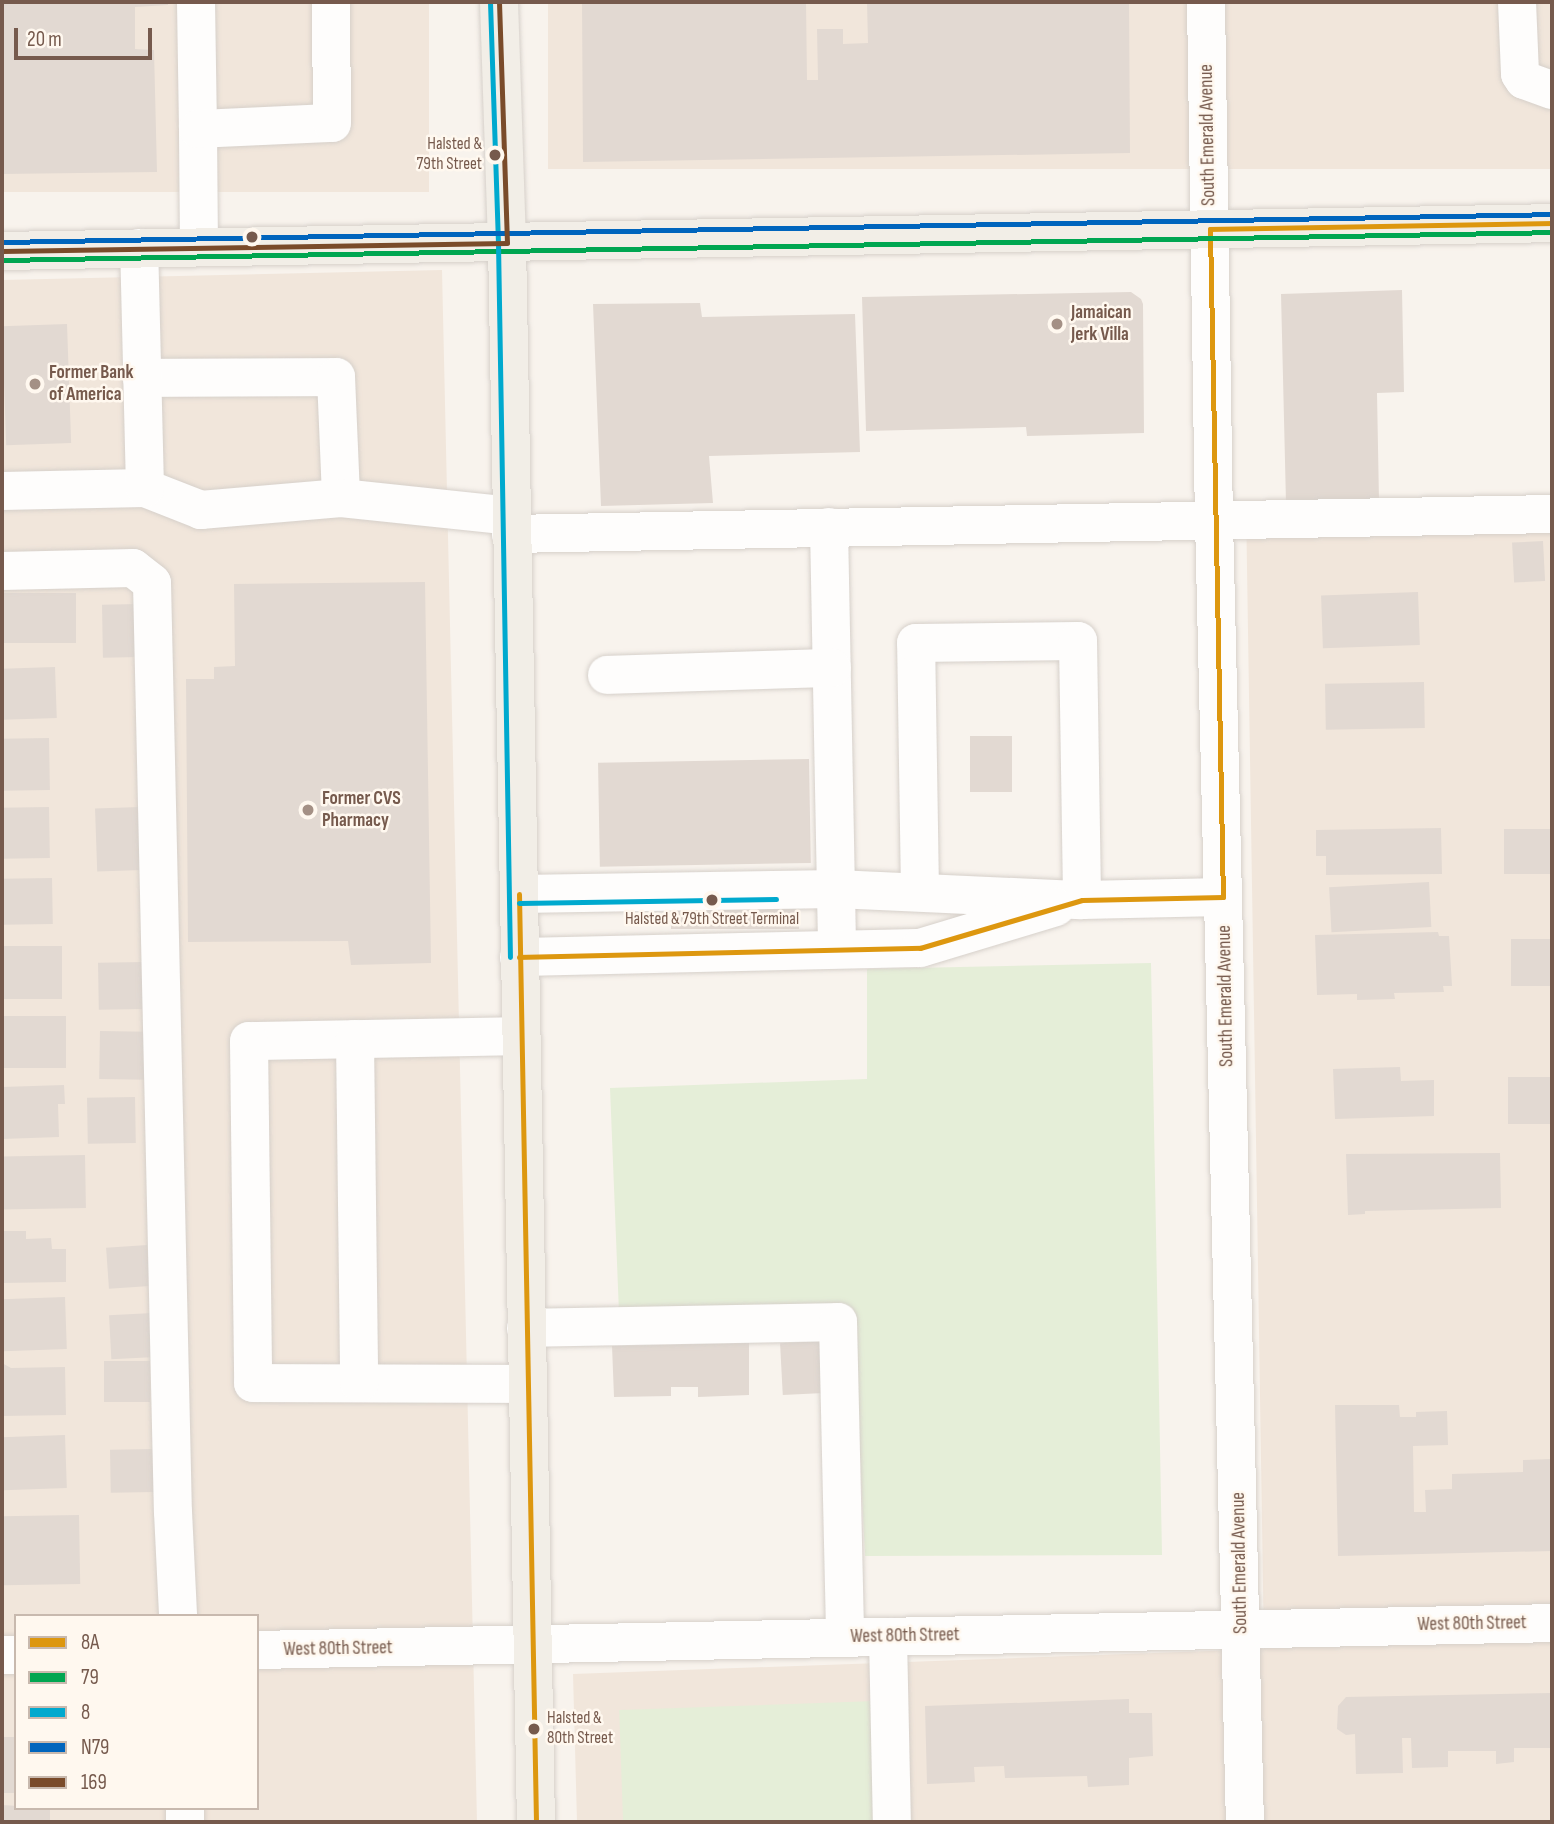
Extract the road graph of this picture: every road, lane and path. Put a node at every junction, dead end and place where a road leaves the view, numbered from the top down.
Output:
1 (197, 2) edge
2 (331, 2) edge
3 (499, 2) edge
4 (1206, 2) edge
5 (1517, 2) edge
6 (1552, 90) edge
7 (198, 129) junction
8 (1552, 223) edge
9 (1210, 229) junction
10 (507, 243) junction
11 (199, 247) junction
12 (139, 248) junction
13 (2, 251) edge
14 (142, 378) junction
15 (145, 488) junction
16 (2, 491) edge
17 (341, 498) junction
18 (1552, 514) edge
19 (1214, 520) junction
20 (511, 525) junction
21 (829, 527) junction
22 (2, 571) edge
23 (832, 668) junction
24 (607, 675) dead end
25 (836, 889) junction
26 (920, 891) junction
27 (519, 894) junction
28 (1223, 897) junction
29 (1082, 900) junction
30 (837, 949) junction
31 (519, 957) junction
32 (520, 1036) junction
33 (355, 1040) junction
34 (526, 1328) junction
35 (359, 1383) junction
36 (527, 1384) junction
37 (178, 1614) edge
38 (1552, 1623) edge
39 (1241, 1629) junction
40 (845, 1637) junction
41 (888, 1637) junction
42 (532, 1645) junction
43 (259, 1650) edge
44 (536, 1822) edge
45 (892, 1822) edge
46 (1245, 1822) edge

1 - 7 street
2 - 7 street
3 - 10 main road
4 - 9 street, South Emerald Avenue
5 - 6 street
7 - 11 street
8 - 9 main road
9 - 10 main road
9 - 19 street, South Emerald Avenue
10 - 11 main road
10 - 20 main road
11 - 12 main road
12 - 13 main road
12 - 14 street
14 - 15 street
14 - 17 street
15 - 16 street
15 - 17 street
17 - 20 street
18 - 19 street
19 - 21 street
19 - 28 street, South Emerald Avenue
20 - 21 street
20 - 27 main road
21 - 23 street
22 - 37 street
23 - 24 street
23 - 25 street
25 - 26 street
25 - 27 street
25 - 30 street
26 - 29 street
26 - 29 street
27 - 31 main road
28 - 29 street
28 - 39 street, South Emerald Avenue
29 - 30 street
30 - 31 street
31 - 32 main road
32 - 33 street
32 - 34 main road
33 - 35 street
33 - 35 street
34 - 36 main road
34 - 40 street
35 - 36 street
36 - 42 main road
38 - 39 street, West 80th Street
39 - 41 street, West 80th Street
39 - 46 street, South Emerald Avenue
40 - 41 street, West 80th Street
40 - 42 street, West 80th Street
41 - 45 street
42 - 43 street, West 80th Street
42 - 44 main road

